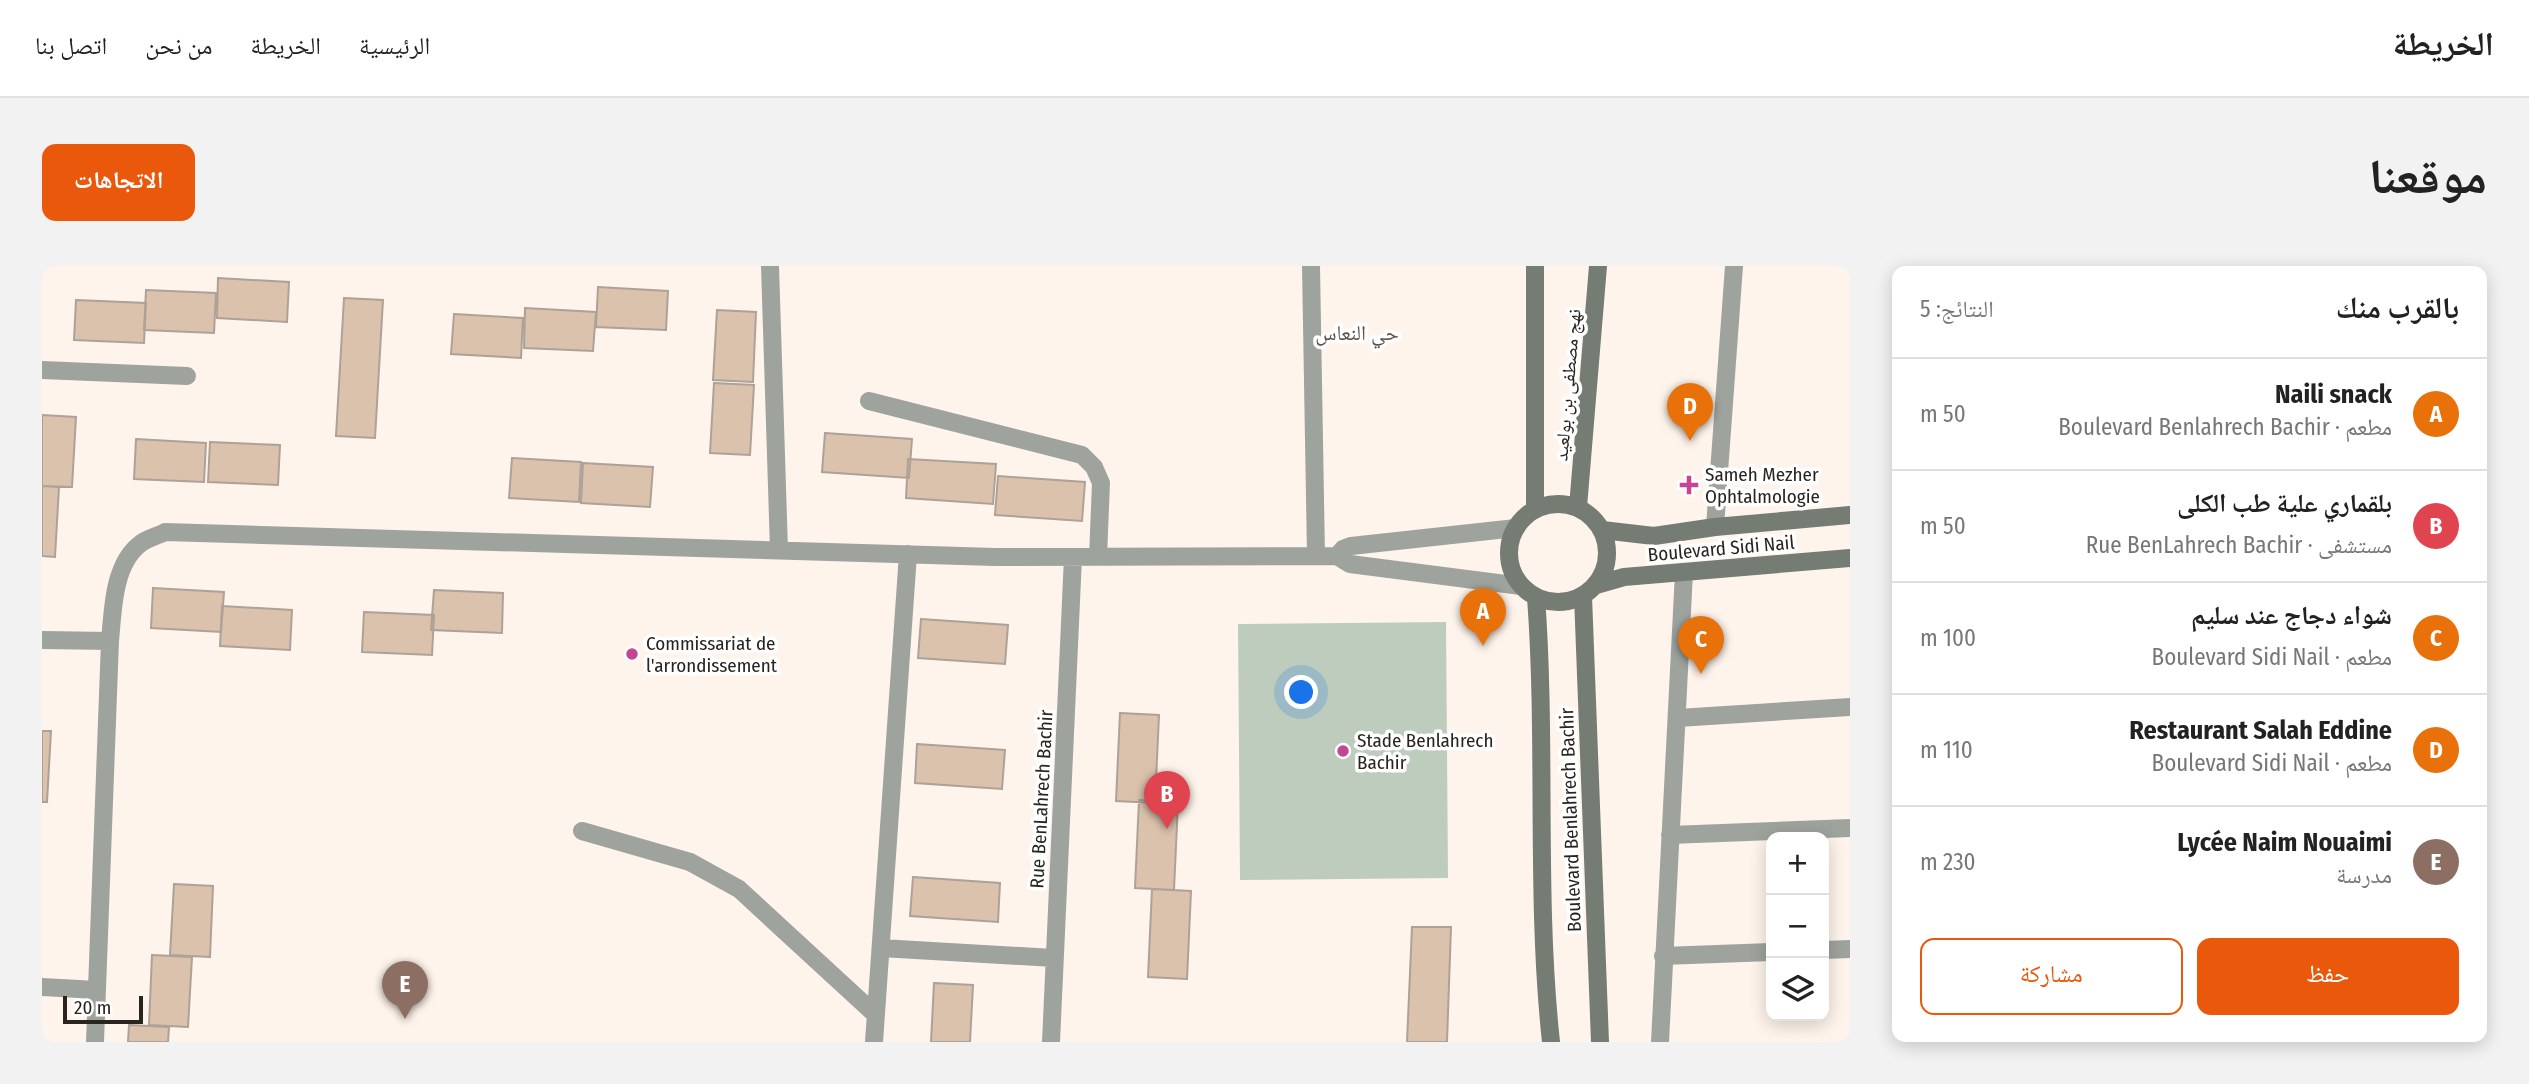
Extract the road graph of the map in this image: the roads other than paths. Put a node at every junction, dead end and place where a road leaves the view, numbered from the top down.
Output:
1 (770, 266) edge
2 (1311, 266) edge
3 (1535, 266) edge
4 (1598, 266) edge
5 (1734, 266) edge
6 (42, 370) edge
7 (187, 376) dead end
8 (869, 401) dead end
9 (1578, 507) junction
10 (1535, 509) junction
11 (1850, 515) edge
12 (1715, 527) junction
13 (1516, 528) junction
14 (1602, 530) junction
15 (779, 550) junction
16 (908, 555) junction
17 (1316, 556) junction
18 (1337, 556) junction
19 (1073, 557) junction
20 (1098, 557) junction
21 (1850, 558) edge
22 (1684, 572) junction
23 (1590, 590) junction
24 (1529, 591) junction
25 (42, 640) edge
26 (110, 641) junction
27 (1850, 707) edge
28 (1678, 718) junction
29 (1850, 828) edge
30 (582, 831) dead end
31 (1670, 835) junction
32 (880, 948) junction
33 (1850, 949) edge
34 (1829, 950) edge
35 (1766, 952) edge
36 (1663, 956) junction
37 (1054, 958) junction
38 (42, 987) edge
39 (97, 989) junction
40 (876, 1015) junction
41 (96, 1042) edge
42 (874, 1042) edge
43 (1051, 1042) edge
44 (1551, 1042) edge
45 (1600, 1042) edge
46 (1660, 1042) edge

1 - 15 street
2 - 17 street
3 - 10 main road
4 - 9 main road, نهج مصطفى بن بولعيد
5 - 12 street
6 - 7 street
8 - 20 street
9 - 10 main road
9 - 14 main road
10 - 13 main road
11 - 12 main road, Boulevard Sidi Nail
12 - 14 main road, Boulevard Sidi Nail
13 - 18 street
13 - 24 main road
14 - 23 main road
15 - 16 street
15 - 26 street
16 - 19 street
16 - 32 street
17 - 18 street
17 - 20 street
18 - 24 street
19 - 20 street
19 - 37 street, Rue BenLahrech Bachir
21 - 22 main road, Boulevard Sidi Nail
22 - 23 main road, Boulevard Sidi Nail
22 - 28 street
23 - 24 main road
23 - 45 main road, Boulevard Benlahrech Bachir
24 - 44 main road, Boulevard Benlahrech Bachir
25 - 26 street
26 - 39 street
27 - 28 street
28 - 31 street
29 - 31 street
30 - 40 street
31 - 36 street
32 - 37 street
32 - 40 street
33 - 34 street
35 - 36 street
36 - 46 street
37 - 43 street, Rue BenLahrech Bachir
38 - 39 street
39 - 41 street
40 - 42 street

